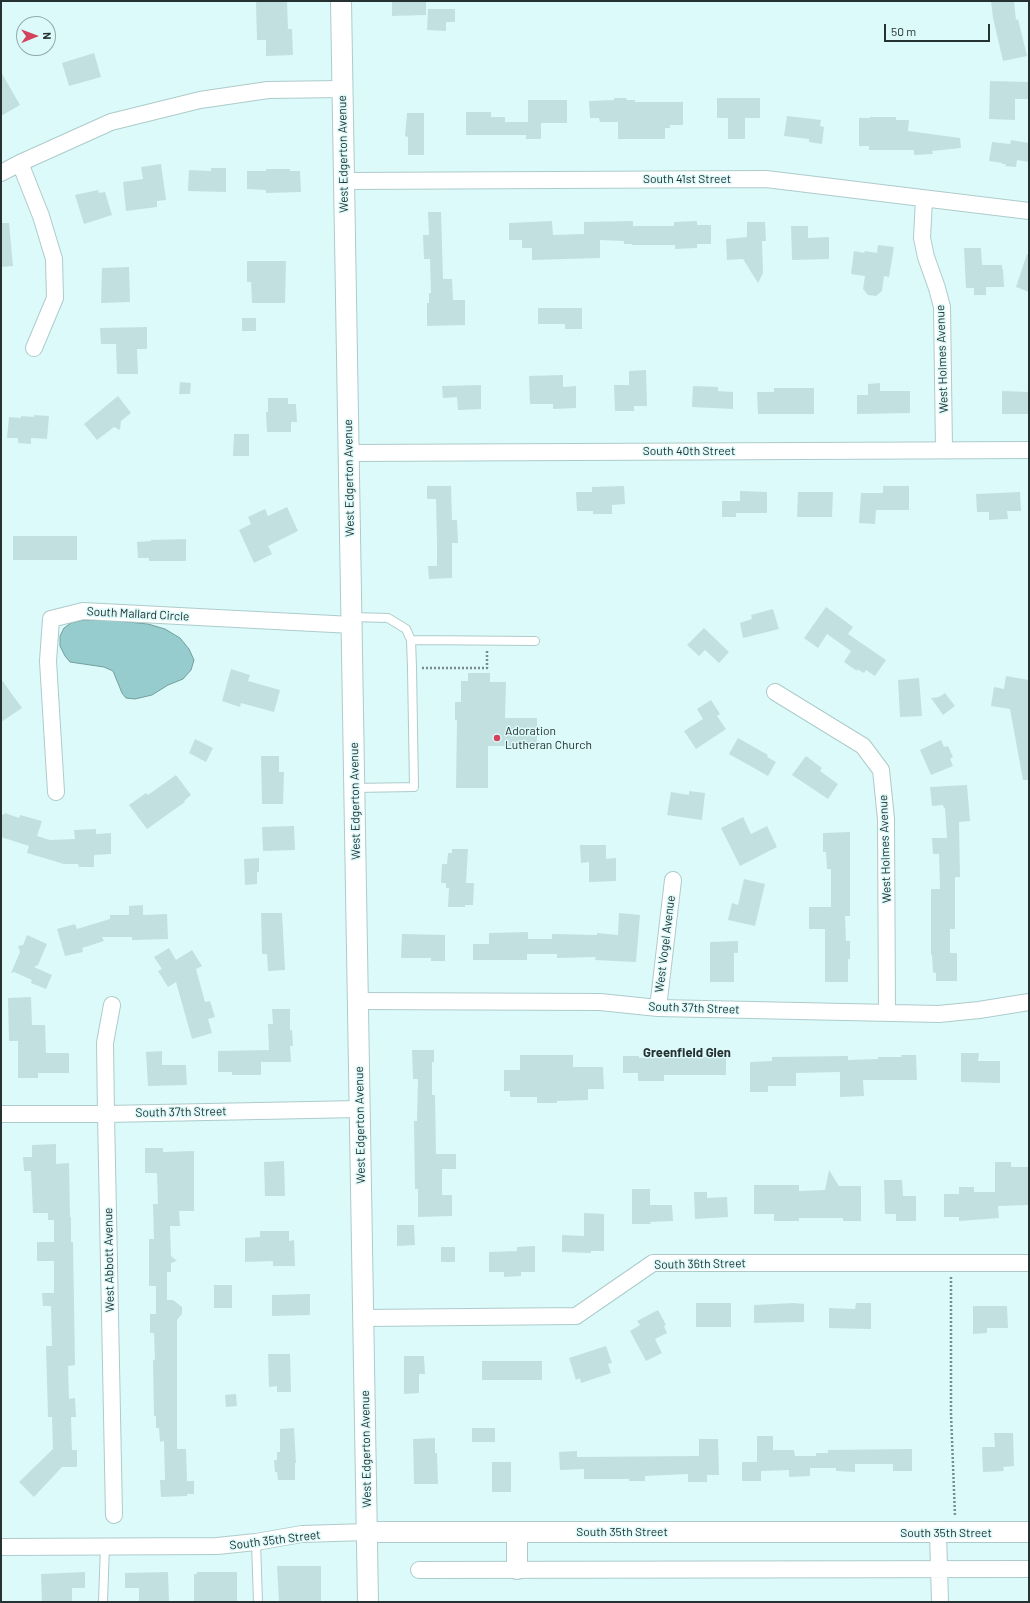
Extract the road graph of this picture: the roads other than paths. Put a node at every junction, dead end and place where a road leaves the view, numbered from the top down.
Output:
1 (341, 1) edge
2 (342, 89) junction
3 (20, 163) junction
4 (1, 173) edge
5 (344, 180) junction
6 (924, 199) junction
7 (1029, 211) edge
8 (34, 348) dead end
9 (944, 449) junction
10 (1029, 450) edge
11 (349, 453) junction
12 (351, 621) junction
13 (411, 640) junction
14 (536, 641) dead end
15 (775, 692) dead end
16 (354, 788) junction
17 (56, 792) dead end
18 (673, 880) dead end
19 (358, 1001) junction
20 (1029, 1002) edge
21 (112, 1005) dead end
22 (658, 1008) junction
23 (887, 1013) junction
24 (360, 1109) junction
25 (1, 1114) edge
26 (106, 1114) junction
27 (1029, 1263) edge
28 (364, 1318) junction
29 (114, 1515) dead end
30 (367, 1532) junction
31 (517, 1532) junction
32 (1029, 1532) edge
33 (938, 1533) junction
34 (256, 1542) junction
35 (110, 1546) junction
36 (1, 1547) edge
37 (517, 1569) junction
38 (939, 1569) junction
39 (1029, 1569) edge
40 (419, 1570) dead end
41 (103, 1602) edge
42 (258, 1602) edge
43 (368, 1602) edge
44 (940, 1602) edge

1 - 2 street, West Edgerton Avenue
2 - 3 street
2 - 5 street, West Edgerton Avenue
3 - 4 street
3 - 8 street
5 - 6 street, South 41st Street
5 - 11 street, West Edgerton Avenue
6 - 7 street, South 41st Street
6 - 9 street, West Holmes Avenue
9 - 10 street, South 40th Street
9 - 11 street, South 40th Street
11 - 12 street, West Edgerton Avenue
12 - 13 lane
12 - 16 street, West Edgerton Avenue
12 - 17 street, South Mallard Circle
13 - 14 lane
13 - 16 lane
15 - 23 street, West Holmes Avenue
16 - 19 street, West Edgerton Avenue
18 - 22 street, West Vogel Avenue
19 - 22 street, South 37th Street
19 - 24 street, West Edgerton Avenue
20 - 23 street, South 37th Street
21 - 26 street, West Abbott Avenue
22 - 23 street, South 37th Street
24 - 26 street, South 37th Street
24 - 28 street, West Edgerton Avenue
25 - 26 street, South 37th Street
26 - 29 street, West Abbott Avenue
27 - 28 street, South 36th Street
28 - 30 street, West Edgerton Avenue
30 - 31 street, South 35th Street
30 - 34 street, South 35th Street
30 - 43 street, West Edgerton Avenue
31 - 33 street, South 35th Street
31 - 37 street
32 - 33 street, South 35th Street
33 - 38 street
34 - 35 street, South 35th Street
34 - 42 lane
35 - 36 street, South 35th Street
35 - 41 lane
37 - 38 street
37 - 40 street
38 - 39 street
38 - 44 street

